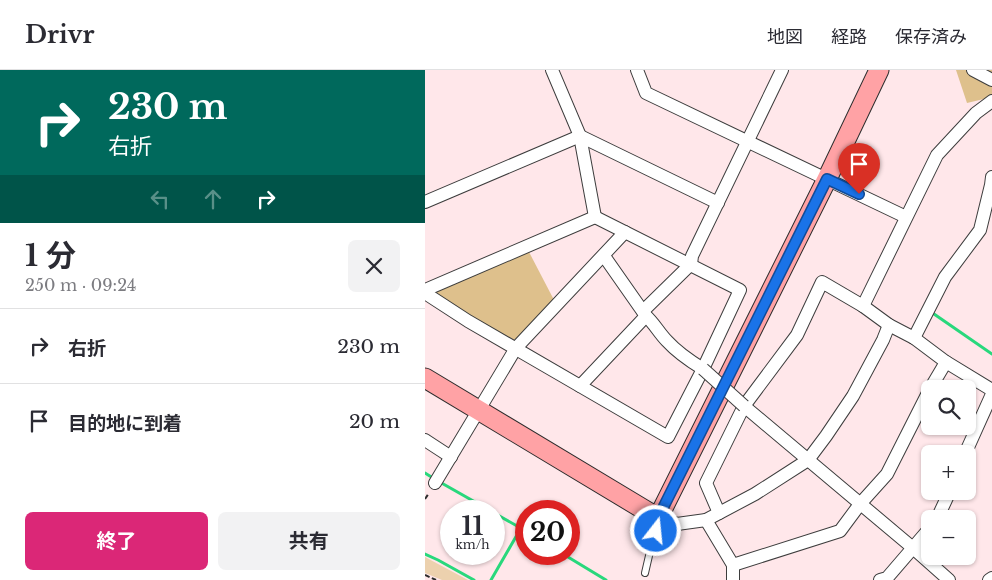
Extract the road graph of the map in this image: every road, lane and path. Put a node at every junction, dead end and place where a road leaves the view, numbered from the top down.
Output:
1 (552, 70) edge
2 (637, 70) edge
3 (879, 70) edge
4 (973, 70) edge
5 (781, 71) edge
6 (992, 80) edge
7 (992, 102) edge
8 (580, 136) junction
9 (748, 142) junction
10 (992, 177) edge
11 (827, 179) junction
12 (425, 202) edge
13 (718, 203) junction
14 (595, 217) junction
15 (906, 217) junction
16 (625, 232) junction
17 (604, 256) junction
18 (691, 264) junction
19 (425, 292) edge
20 (863, 306) junction
21 (645, 313) junction
22 (889, 325) junction
23 (914, 338) junction
24 (516, 348) junction
25 (946, 362) junction
26 (703, 369) junction
27 (425, 378) edge
28 (581, 386) junction
29 (992, 390) edge
30 (992, 394) edge
31 (744, 406) junction
32 (479, 410) junction
33 (425, 440) edge
34 (969, 445) edge
35 (451, 457) junction
36 (808, 460) junction
37 (437, 480) dead end
38 (860, 504) junction
39 (719, 513) junction
40 (658, 518) junction
41 (706, 520) junction
42 (921, 539) edge
43 (913, 548) junction
44 (733, 565) junction
45 (645, 573) dead end
46 (425, 575) edge
47 (436, 580) edge
48 (733, 580) edge
49 (880, 580) edge
50 (949, 580) edge

1 - 8 street
2 - 9 street
3 - 11 street
4 - 6 street
5 - 9 street
7 - 15 street
8 - 12 street
8 - 13 street
8 - 14 street
9 - 11 street
9 - 13 street
10 - 23 street
11 - 15 street
11 - 40 street
13 - 18 street
14 - 16 street
14 - 19 street
15 - 20 street
16 - 17 street
16 - 18 street
17 - 21 street
17 - 24 street
18 - 21 street
18 - 26 street
19 - 24 street
20 - 22 street
20 - 31 street
21 - 26 street
21 - 28 street
22 - 23 street
22 - 36 street
23 - 25 street
24 - 28 street
24 - 32 street
25 - 29 street
25 - 38 street
26 - 28 street
26 - 31 street, bridge
27 - 32 street
30 - 34 street
31 - 36 street
31 - 39 street
32 - 35 street
32 - 40 street
33 - 35 street
35 - 37 street
36 - 38 street
36 - 39 street
38 - 43 street
38 - 44 street
39 - 41 street
40 - 41 street
40 - 45 lane
41 - 44 street
42 - 43 street
43 - 49 street
43 - 50 street
44 - 48 street
46 - 47 path

